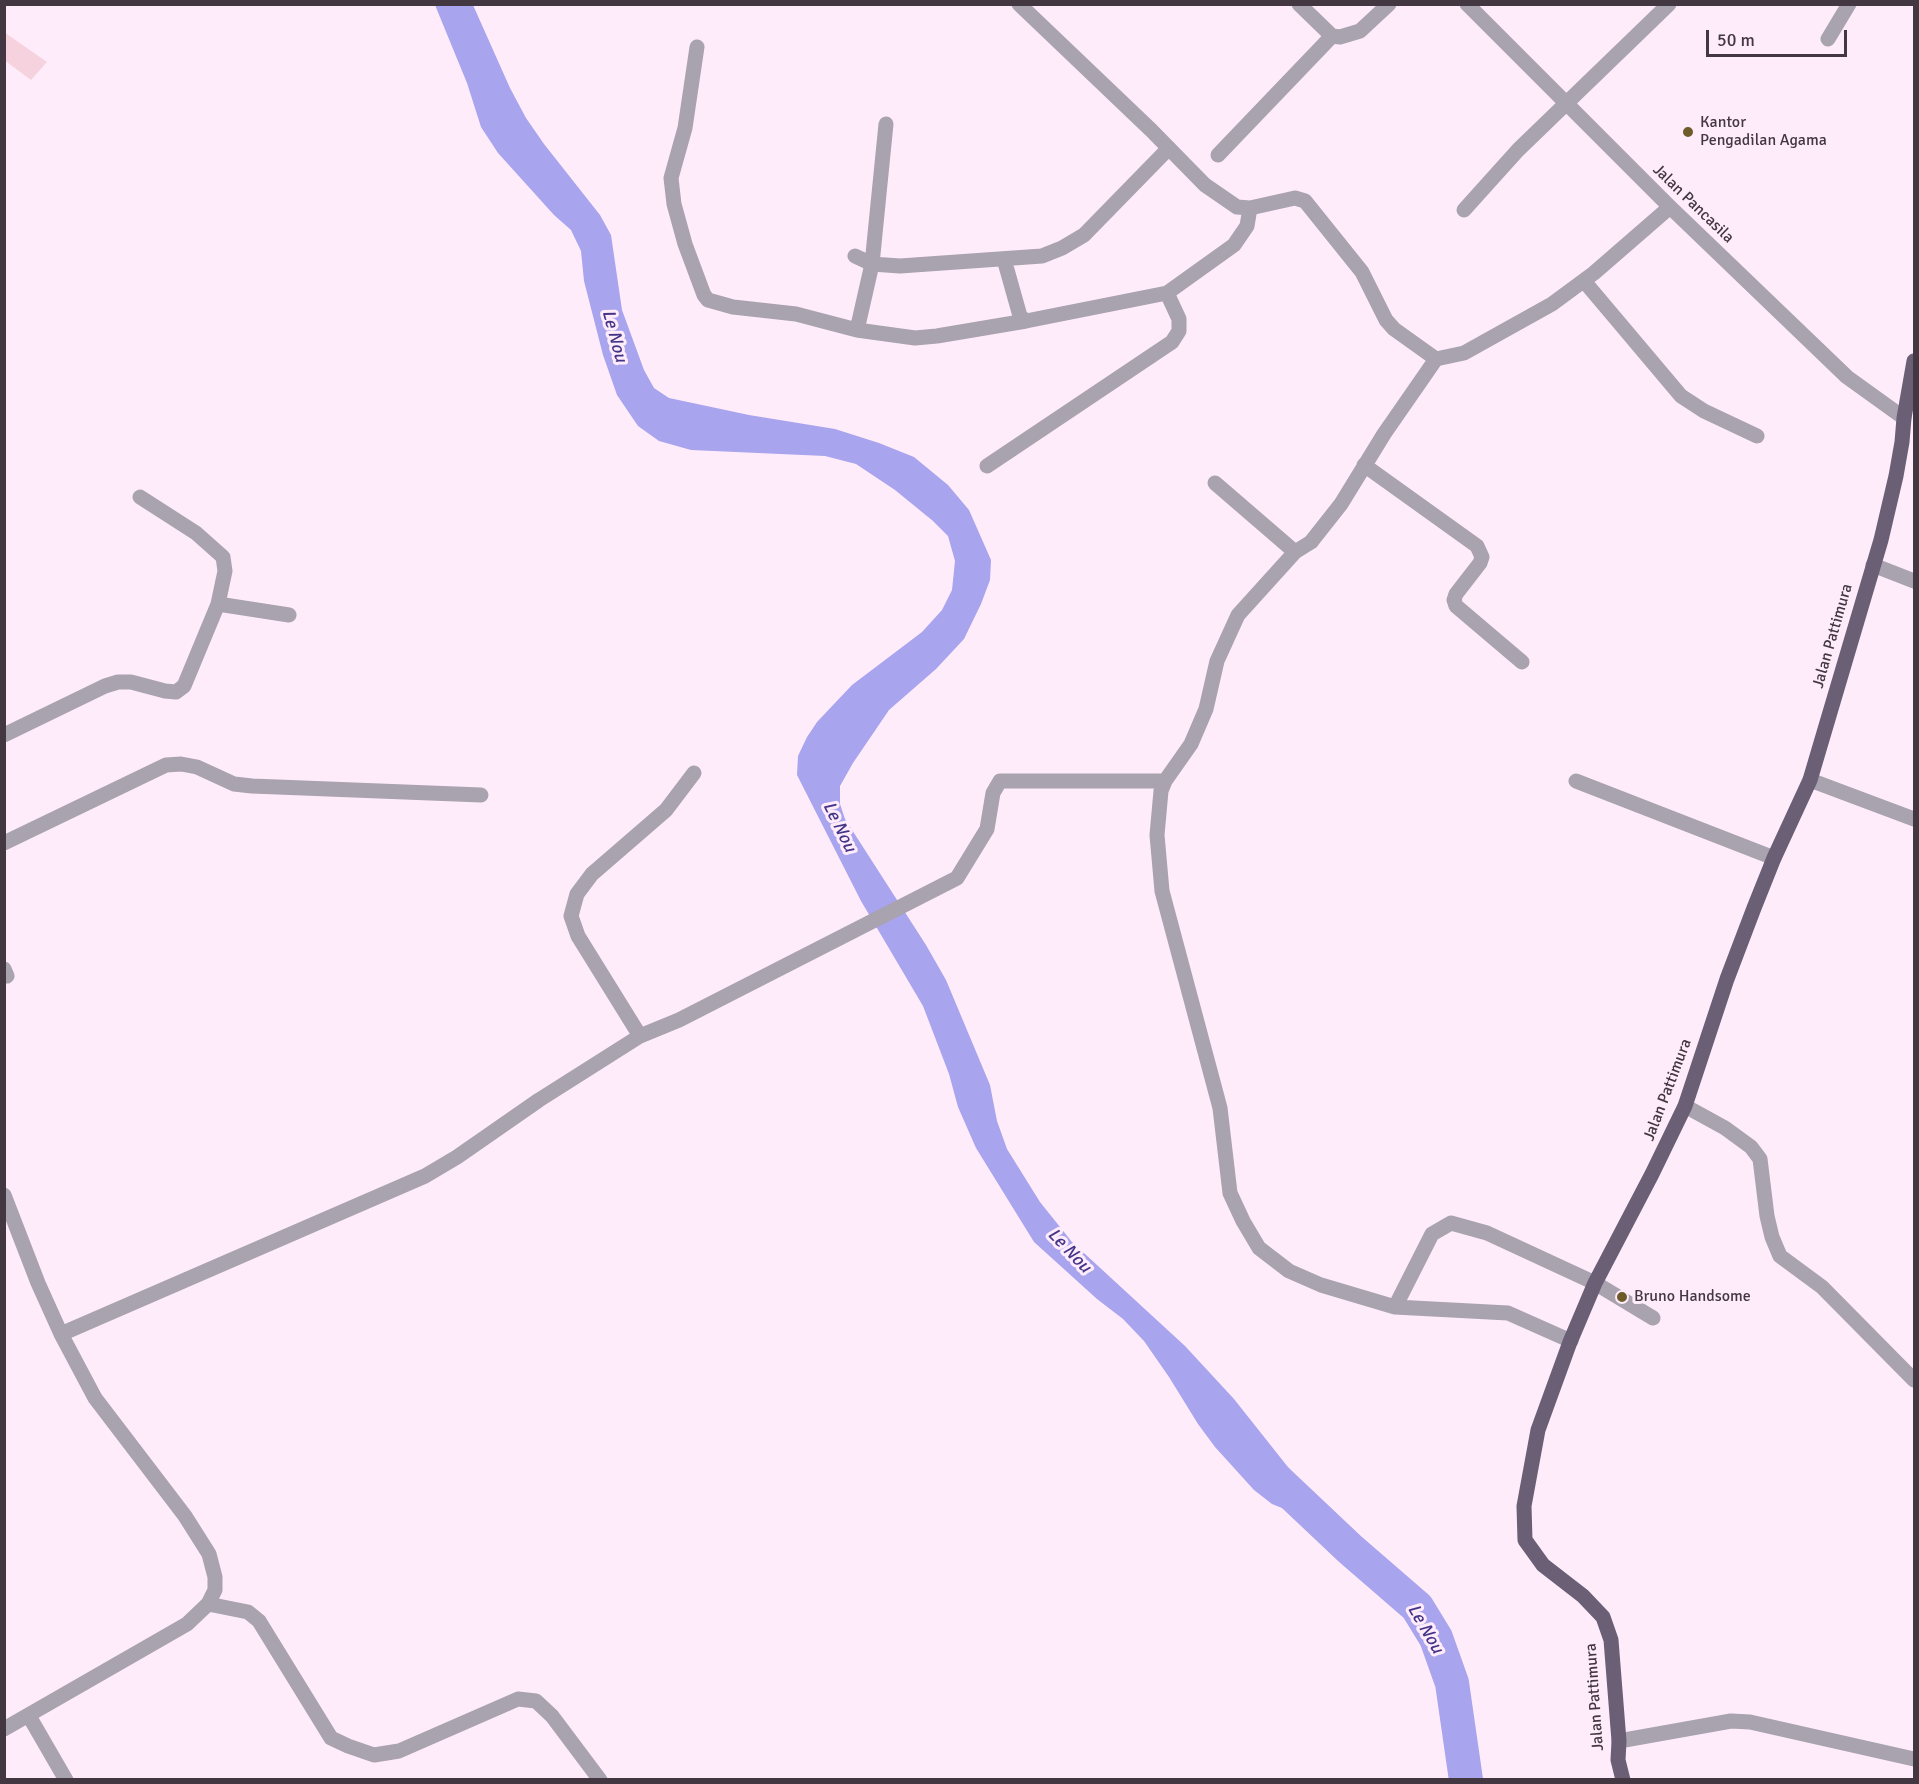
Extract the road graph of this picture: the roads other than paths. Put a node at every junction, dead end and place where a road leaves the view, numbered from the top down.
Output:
1 (1019, 4) edge
2 (1299, 4) edge
3 (1389, 4) edge
4 (1467, 4) edge
5 (1669, 4) edge
6 (1849, 4) edge
7 (1332, 36) junction
8 (1828, 39) dead end
9 (697, 47) dead end
10 (1566, 104) junction
11 (886, 124) dead end
12 (1169, 147) junction
13 (1218, 155) dead end
14 (1670, 207) junction
15 (1250, 208) junction
16 (1464, 210) dead end
17 (855, 256) dead end
18 (1004, 259) junction
19 (872, 264) junction
20 (1584, 281) junction
21 (1167, 293) junction
22 (1026, 321) junction
23 (857, 330) junction
24 (1436, 359) junction
25 (1914, 361) edge
26 (1904, 418) junction
27 (1757, 436) dead end
28 (1364, 465) junction
29 (987, 466) dead end
30 (1215, 483) dead end
31 (140, 497) dead end
32 (1295, 552) junction
33 (1873, 565) junction
34 (1914, 581) edge
35 (218, 604) junction
36 (289, 615) dead end
37 (1522, 662) dead end
38 (4, 735) edge
39 (694, 773) dead end
40 (1810, 780) junction
41 (1165, 781) junction
42 (1576, 781) dead end
43 (481, 795) dead end
44 (1914, 819) edge
45 (4, 843) edge
46 (1774, 858) junction
47 (640, 1036) junction
48 (1685, 1106) junction
49 (4, 1195) edge
50 (1595, 1283) junction
51 (1395, 1307) junction
52 (1653, 1318) dead end
53 (61, 1334) junction
54 (1571, 1341) junction
55 (1914, 1380) edge
56 (208, 1604) junction
57 (28, 1716) junction
58 (4, 1729) edge
59 (1619, 1742) junction
60 (1914, 1759) edge
61 (66, 1779) edge
62 (600, 1779) edge
63 (1623, 1779) edge

1 - 12 street
2 - 7 street
3 - 7 street
4 - 10 street, Jalan Pancasila
5 - 10 street
6 - 8 street
7 - 13 street
9 - 23 street
10 - 14 street, Jalan Pancasila
10 - 16 street
11 - 19 street
12 - 15 street
12 - 18 street
14 - 20 street
14 - 26 street, Jalan Pancasila
15 - 21 street
15 - 24 street
17 - 19 street
18 - 19 street
18 - 22 street
19 - 23 street
20 - 24 street
20 - 27 street
21 - 22 street
21 - 29 street
22 - 23 street
24 - 28 street
25 - 26 main road, Jalan Pattimura
26 - 33 main road, Jalan Pattimura
28 - 32 street
28 - 37 street
30 - 32 street
31 - 35 street
32 - 41 street
33 - 34 street
33 - 40 main road, Jalan Pattimura
35 - 36 street
35 - 38 street
39 - 47 street
40 - 44 street
40 - 46 main road, Jalan Pattimura
41 - 47 street
41 - 51 street
42 - 46 street
43 - 45 street
46 - 48 main road, Jalan Pattimura
47 - 53 street
48 - 50 main road, Jalan Pattimura
48 - 55 street
49 - 53 street
50 - 51 street
50 - 52 street
50 - 54 main road, Jalan Pattimura
51 - 54 street
53 - 56 street
54 - 59 main road, Jalan Pattimura
56 - 57 street
56 - 62 street
57 - 58 street
57 - 61 street
59 - 60 street
59 - 63 main road, Jalan Pattimura

